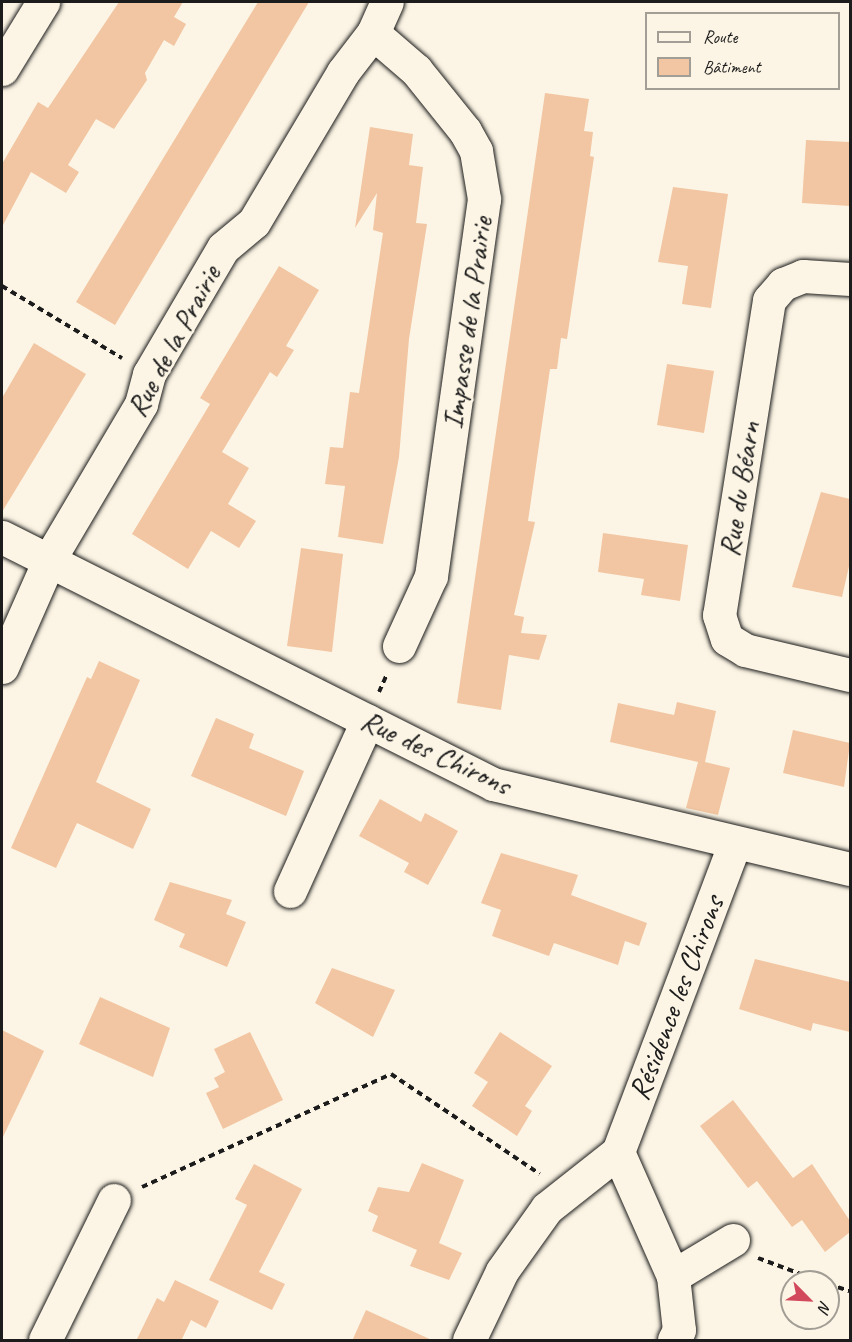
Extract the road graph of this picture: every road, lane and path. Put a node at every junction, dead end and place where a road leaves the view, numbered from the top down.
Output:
1 (43, 2) edge
2 (387, 2) edge
3 (373, 33) junction
4 (2, 69) edge
5 (850, 279) edge
6 (2, 286) edge
7 (149, 374) junction
8 (2, 537) edge
9 (50, 558) junction
10 (399, 646) joint
11 (2, 667) edge
12 (850, 675) edge
13 (367, 721) junction
14 (735, 843) junction
15 (850, 869) edge
16 (290, 891) dead end
17 (618, 1152) junction
18 (567, 1192) junction
19 (114, 1200) joint
20 (733, 1240) joint
21 (782, 1270) edge
22 (673, 1276) junction
23 (45, 1341) edge
24 (469, 1341) edge
25 (674, 1341) edge

1 - 4 street
2 - 3 street, Rue de la Prairie
3 - 7 street, Rue de la Prairie
3 - 10 street, Impasse de la Prairie
5 - 12 street, Rue du Béarn
6 - 7 path
7 - 9 street, Rue de la Prairie
8 - 9 street, Rue des Chirons
9 - 11 street, Rue de la Prairie
9 - 13 street, Rue des Chirons
10 - 13 path
13 - 14 street, Rue des Chirons
13 - 16 street
14 - 15 street, Rue des Chirons
14 - 17 street, Résidence les Chirons
17 - 18 street
17 - 22 street
18 - 19 path
18 - 24 street
19 - 23 street
20 - 21 path
20 - 22 street
22 - 25 street

